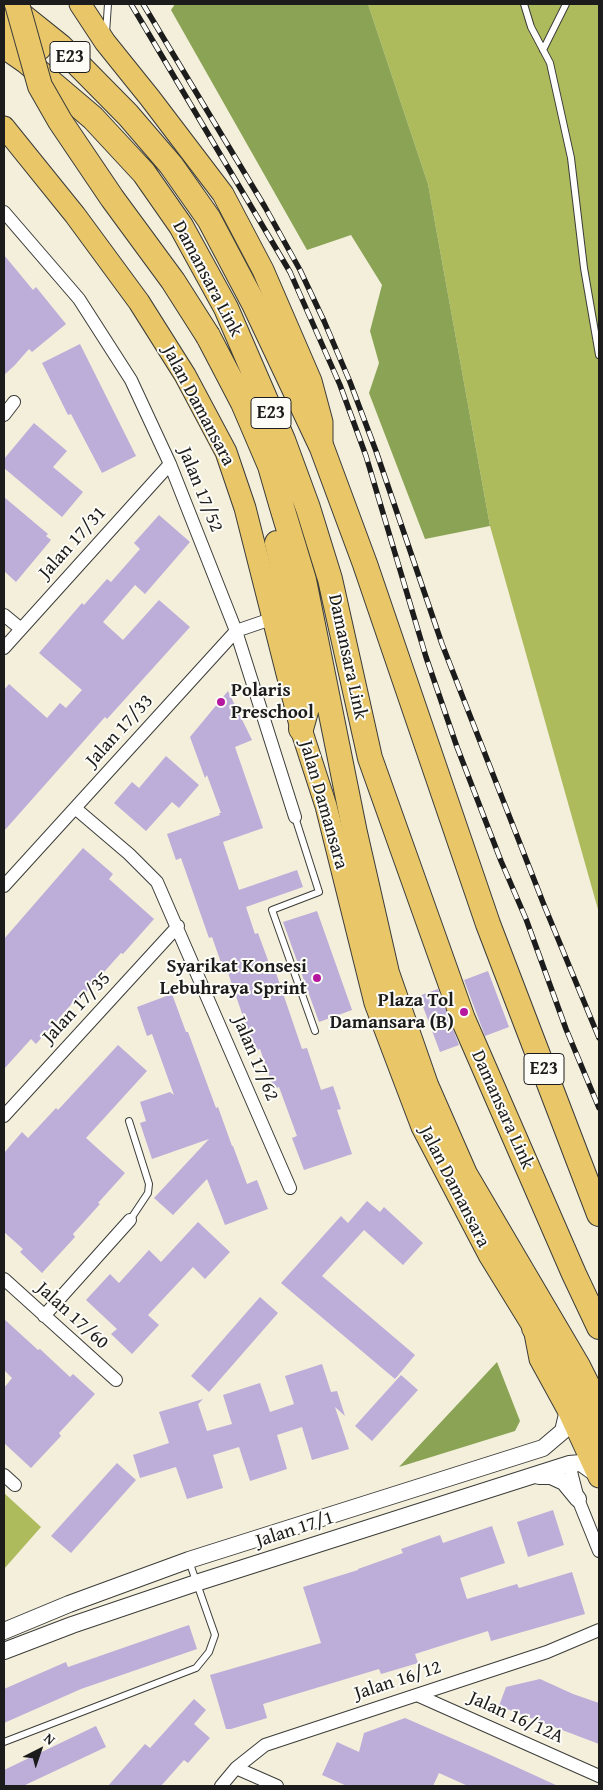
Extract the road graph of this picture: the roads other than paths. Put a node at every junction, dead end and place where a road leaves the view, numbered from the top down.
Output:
1 (7, 4) edge
2 (17, 4) edge
3 (80, 4) edge
4 (108, 4) edge
5 (524, 4) edge
6 (566, 4) edge
7 (4, 23) edge
8 (105, 42) junction
9 (4, 46) edge
10 (544, 50) junction
11 (128, 115) junction
12 (4, 127) edge
13 (4, 212) edge
14 (599, 355) edge
15 (14, 402) dead end
16 (4, 415) edge
17 (322, 448) junction
18 (170, 464) junction
19 (281, 504) junction
20 (4, 615) edge
21 (274, 618) junction
22 (21, 629) junction
23 (236, 631) junction
24 (4, 648) edge
25 (301, 729) junction
26 (75, 808) junction
27 (295, 817) joint
28 (4, 886) edge
29 (178, 926) junction
30 (315, 1031) dead end
31 (4, 1116) edge
32 (129, 1121) dead end
33 (290, 1188) dead end
34 (599, 1214) edge
35 (130, 1220) joint
36 (4, 1280) edge
37 (44, 1316) junction
38 (599, 1327) edge
39 (534, 1328) junction
40 (116, 1380) dead end
41 (599, 1408) edge
42 (568, 1410) junction
43 (599, 1439) edge
44 (543, 1448) junction
45 (569, 1464) junction
46 (4, 1475) edge
47 (534, 1476) junction
48 (599, 1476) edge
49 (15, 1485) dead end
50 (578, 1499) junction
51 (599, 1551) edge
52 (188, 1560) junction
53 (196, 1583) junction
54 (4, 1630) edge
55 (599, 1630) edge
56 (4, 1651) edge
57 (417, 1695) junction
58 (4, 1742) edge
59 (236, 1768) junction
60 (599, 1776) edge
61 (221, 1786) edge
62 (277, 1786) edge

1 - 11 highway, Damansara Link / E23
2 - 19 highway, bridge
3 - 8 main road
4 - 8 lane
5 - 10 lane
6 - 10 lane
7 - 11 highway
8 - 17 main road
9 - 38 highway, Damansara Link / E23
10 - 14 lane
11 - 17 highway, Damansara Link / E23
12 - 21 main road, Jalan Damansara
13 - 18 street, Jalan 17/52
15 - 16 street
17 - 34 highway, Damansara Link / E23
18 - 22 street, Jalan 17/31
18 - 23 street, Jalan 17/52
19 - 25 highway
19 - 41 highway
20 - 22 street
21 - 23 street, Jalan 17/33
21 - 25 main road, Jalan Damansara
22 - 24 street, Jalan 17/31
23 - 26 street, Jalan 17/33
23 - 27 street, Jalan 17/52
25 - 39 main road, Jalan Damansara
26 - 28 street, Jalan 17/33
26 - 29 street, Jalan 17/62
27 - 30 lane
29 - 31 street, Jalan 17/35
29 - 33 street, Jalan 17/62
32 - 35 lane
35 - 37 street
36 - 37 street, Jalan 17/60
37 - 40 street, Jalan 17/60
39 - 42 main road, Jalan Damansara
39 - 43 highway
42 - 44 street, Jalan 17/1
42 - 48 main road, Jalan Damansara
44 - 45 street
44 - 52 street, Jalan 17/1
45 - 47 street, Jalan 17/1
45 - 48 street
45 - 50 street
46 - 49 street
47 - 50 street
47 - 53 street, Jalan 17/1
50 - 51 street
52 - 53 lane
52 - 54 street, Jalan 17/1
53 - 56 street, Jalan 17/1
53 - 58 lane
55 - 57 street, Jalan 16/12
57 - 59 street, Jalan 16/12
57 - 60 street, Jalan 16/12A
59 - 61 street, Jalan 16/12
59 - 62 street

